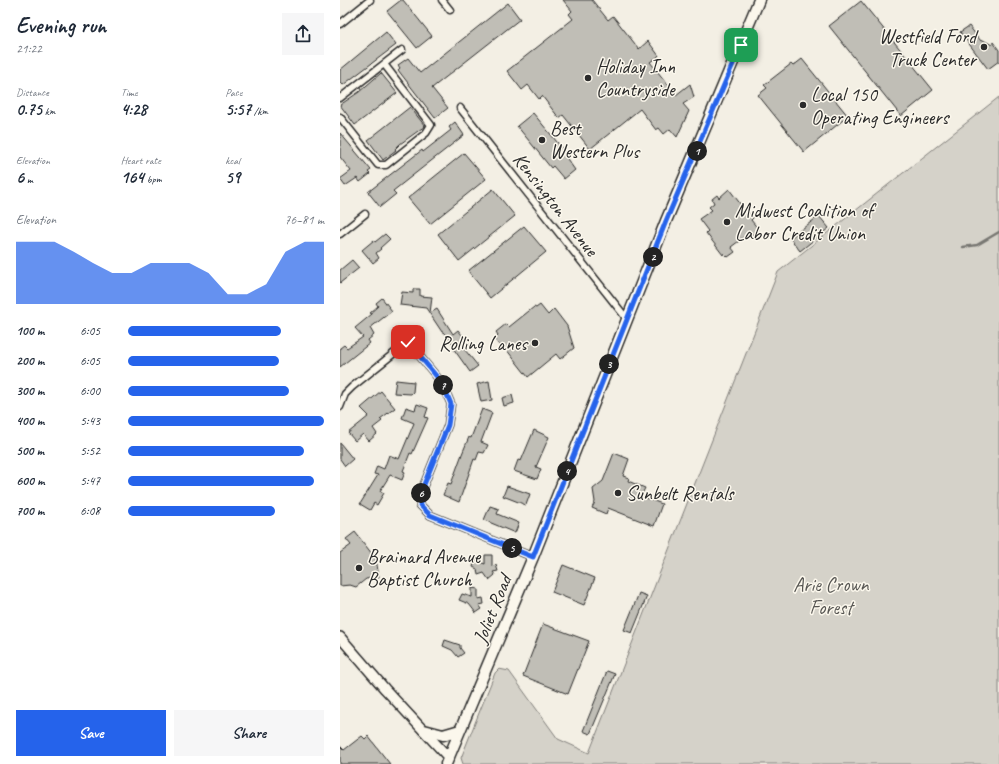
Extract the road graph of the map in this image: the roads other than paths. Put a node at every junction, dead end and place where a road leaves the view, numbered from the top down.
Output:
1 (370, 0) edge
2 (442, 0) edge
3 (759, 0) edge
4 (450, 10) dead end
5 (341, 22) edge
6 (402, 50) dead end
7 (384, 64) junction
8 (340, 98) edge
9 (460, 108) dead end
10 (340, 117) edge
11 (365, 214) dead end
12 (340, 234) edge
13 (627, 320) junction
14 (340, 407) edge
15 (533, 557) junction
16 (340, 637) edge
17 (424, 730) junction
18 (460, 730) junction
19 (449, 762) edge

1 - 5 street
2 - 4 street
3 - 13 main road, Joliet Road
6 - 7 street
7 - 8 street
7 - 10 street
9 - 13 street, Kensington Avenue
11 - 12 street
13 - 15 main road, Joliet Road
14 - 15 street
15 - 18 main road, Joliet Road
16 - 17 street
17 - 18 main road
17 - 19 street
18 - 19 main road, Joliet Road

